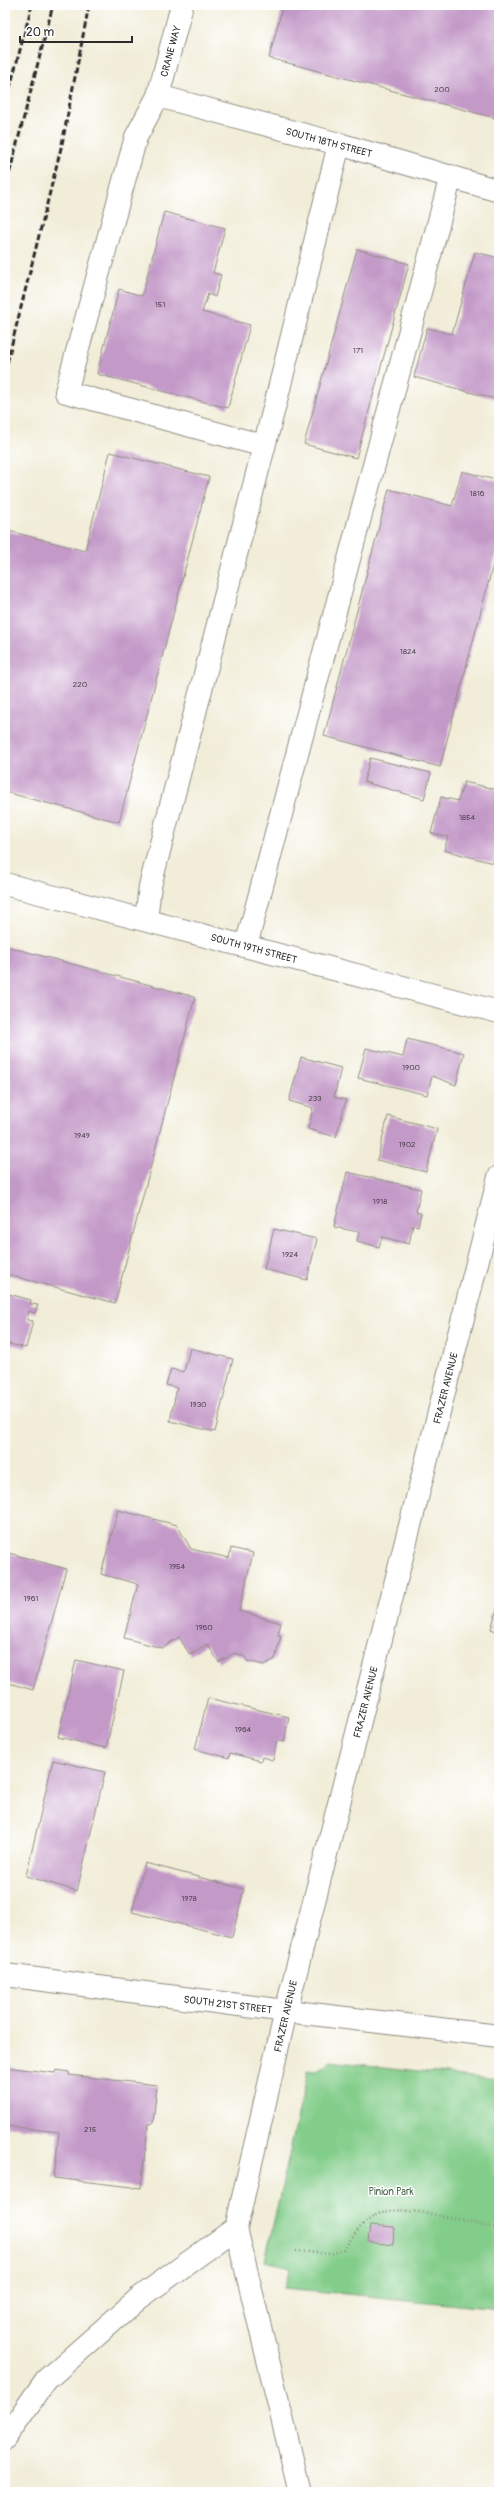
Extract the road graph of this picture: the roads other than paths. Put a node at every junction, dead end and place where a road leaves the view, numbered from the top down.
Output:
1 (182, 5) edge
2 (158, 96) junction
3 (339, 144) junction
4 (451, 176) junction
5 (499, 191) edge
6 (264, 446) junction
7 (7, 884) edge
8 (146, 920) junction
9 (246, 946) junction
10 (499, 1012) edge
11 (499, 1177) edge
12 (5, 1975) edge
13 (286, 2011) junction
14 (499, 2036) edge
15 (236, 2228) junction
16 (5, 2438) edge
17 (300, 2492) edge

1 - 2 street, CRANE WAY
2 - 3 street, SOUTH 18TH STREET
2 - 6 street, CRANE WAY
3 - 4 street, SOUTH 18TH STREET
3 - 6 street
4 - 5 street, SOUTH 18TH STREET
4 - 9 street
6 - 8 street
7 - 8 street, SOUTH 19TH STREET
8 - 9 street, SOUTH 19TH STREET
9 - 10 street, SOUTH 19TH STREET
11 - 13 street, FRAZER AVENUE
12 - 13 street, SOUTH 21ST STREET
13 - 14 street, SOUTH 21ST STREET
13 - 15 street, FRAZER AVENUE
15 - 16 street
15 - 17 street

